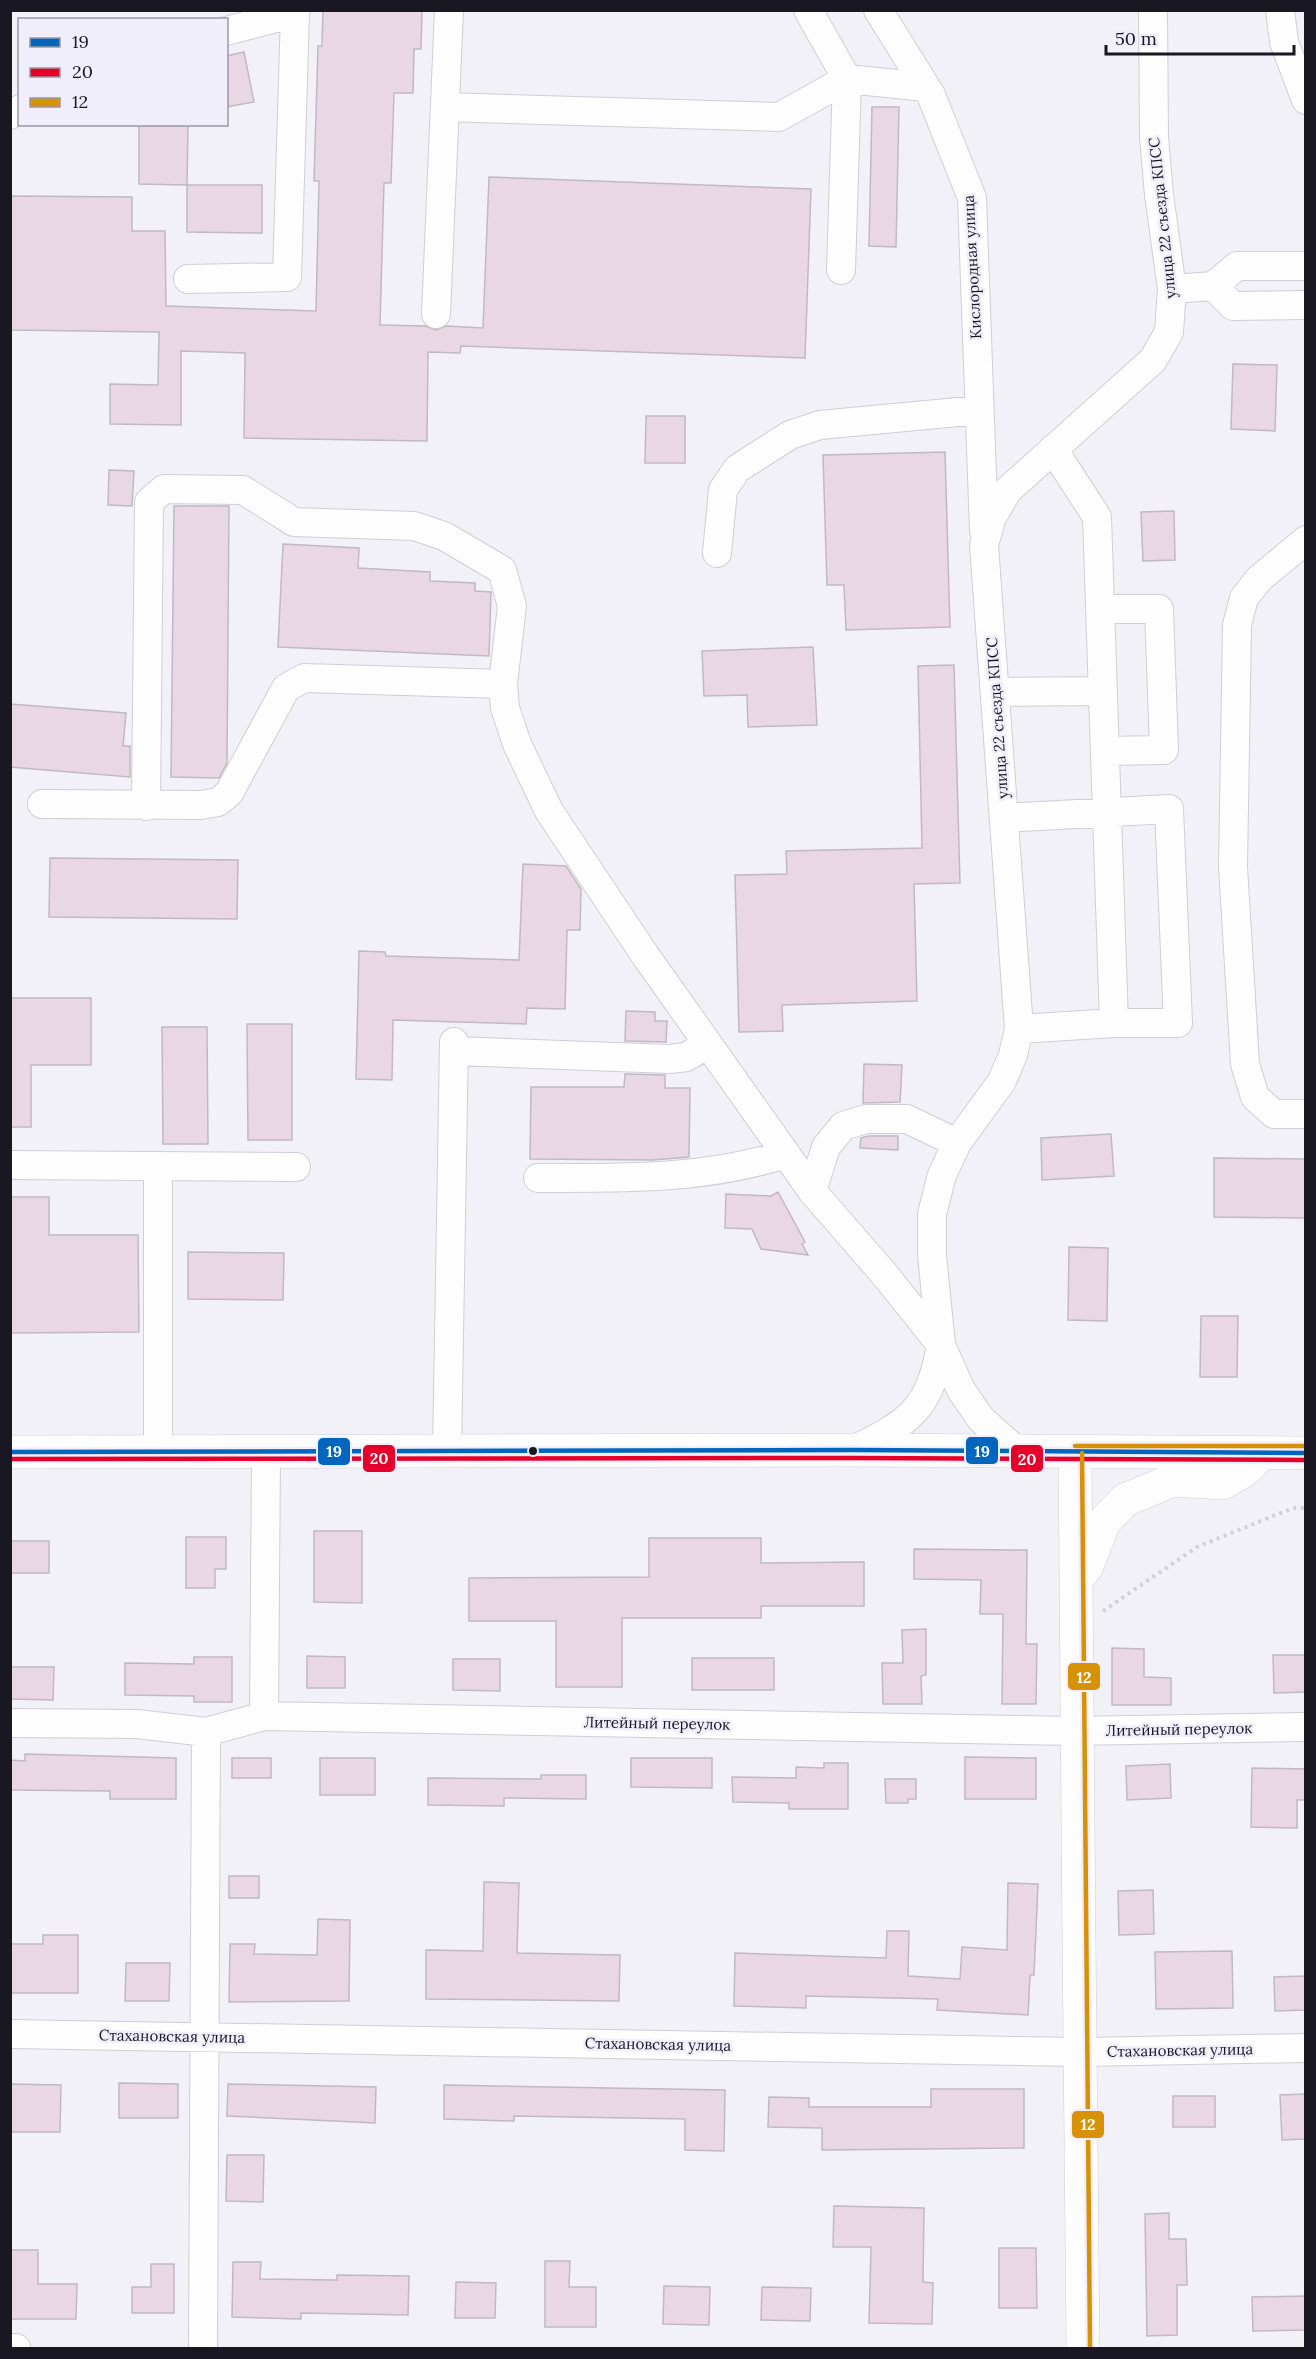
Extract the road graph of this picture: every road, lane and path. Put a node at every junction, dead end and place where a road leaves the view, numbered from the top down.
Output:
1 (449, 10) edge
2 (808, 10) edge
3 (878, 10) edge
4 (1153, 10) edge
5 (1280, 10) edge
6 (296, 12) edge
7 (228, 30) edge
8 (848, 79) junction
9 (926, 87) junction
10 (1305, 100) edge
11 (445, 107) junction
12 (1305, 266) edge
13 (841, 270) dead end
14 (188, 279) dead end
15 (1213, 286) junction
16 (1172, 289) junction
17 (1305, 305) edge
18 (436, 314) dead end
19 (979, 410) junction
20 (1053, 449) junction
21 (1305, 540) edge
22 (984, 545) junction
23 (717, 553) dead end
24 (1101, 609) junction
25 (503, 684) junction
26 (1103, 691) junction
27 (995, 692) junction
28 (1105, 751) junction
29 (42, 804) dead end
30 (146, 806) junction
31 (1107, 813) junction
32 (1004, 818) junction
33 (1114, 1023) junction
34 (1019, 1029) junction
35 (708, 1044) junction
36 (1305, 1114) edge
37 (957, 1143) junction
38 (786, 1154) junction
39 (10, 1165) edge
40 (158, 1166) junction
41 (296, 1167) dead end
42 (538, 1178) dead end
43 (812, 1191) junction
44 (941, 1345) junction
45 (853, 1450) junction
46 (10, 1452) edge
47 (1018, 1452) junction
48 (158, 1453) junction
49 (266, 1453) junction
50 (447, 1453) junction
51 (1075, 1453) junction
52 (1262, 1453) junction
53 (1305, 1453) edge
54 (1305, 1508) edge
55 (1075, 1582) junction
56 (1075, 1618) junction
57 (264, 1716) junction
58 (10, 1724) edge
59 (1305, 1727) edge
60 (1074, 1731) junction
61 (206, 1732) junction
62 (10, 2034) edge
63 (203, 2036) junction
64 (1305, 2048) edge
65 (1082, 2052) junction
66 (10, 2348) edge
67 (16, 2349) edge
68 (203, 2349) edge
69 (1083, 2349) edge

1 - 11 street
2 - 8 street
3 - 9 street, Кислородная улица
4 - 16 street, улица 22 съезда КПСС
5 - 10 street
6 - 7 street
6 - 14 street
8 - 9 street
8 - 11 street
8 - 13 street
9 - 19 street, Кислородная улица
11 - 18 street
12 - 15 street
15 - 16 street
15 - 17 street
16 - 20 street, улица 22 съезда КПСС
19 - 22 street, Кислородная улица
19 - 23 street
20 - 22 street, улица 22 съезда КПСС
20 - 24 street
21 - 36 street
22 - 27 street, улица 22 съезда КПСС
24 - 26 street
24 - 28 street
25 - 30 street
25 - 30 street
25 - 35 street
26 - 27 street
26 - 28 street
27 - 32 street, улица 22 съезда КПСС
28 - 31 street
29 - 30 street
31 - 32 street
31 - 33 street
31 - 33 street
32 - 34 street, улица 22 съезда КПСС
33 - 34 street
34 - 37 street, улица 22 съезда КПСС
35 - 38 street
35 - 50 street
37 - 43 street
37 - 44 street, улица 22 съезда КПСС
38 - 42 street
38 - 43 street
39 - 40 street
40 - 41 street
40 - 48 street
43 - 44 street
44 - 45 street
44 - 47 street, улица 22 съезда КПСС
45 - 47 main road
45 - 50 main road
46 - 48 main road
47 - 51 main road
48 - 49 main road
49 - 50 main road
49 - 57 street
51 - 52 main road
51 - 55 main road
52 - 53 main road
52 - 55 main road
54 - 56 path
55 - 56 main road
56 - 60 main road
57 - 60 street, Литейный переулок
57 - 61 street, Литейный переулок
58 - 61 street, Литейный переулок
59 - 60 street, Литейный переулок
60 - 65 main road
61 - 63 street
62 - 63 street, Стахановская улица
63 - 65 street, Стахановская улица
63 - 68 street
64 - 65 street, Стахановская улица
65 - 69 main road
66 - 67 street

